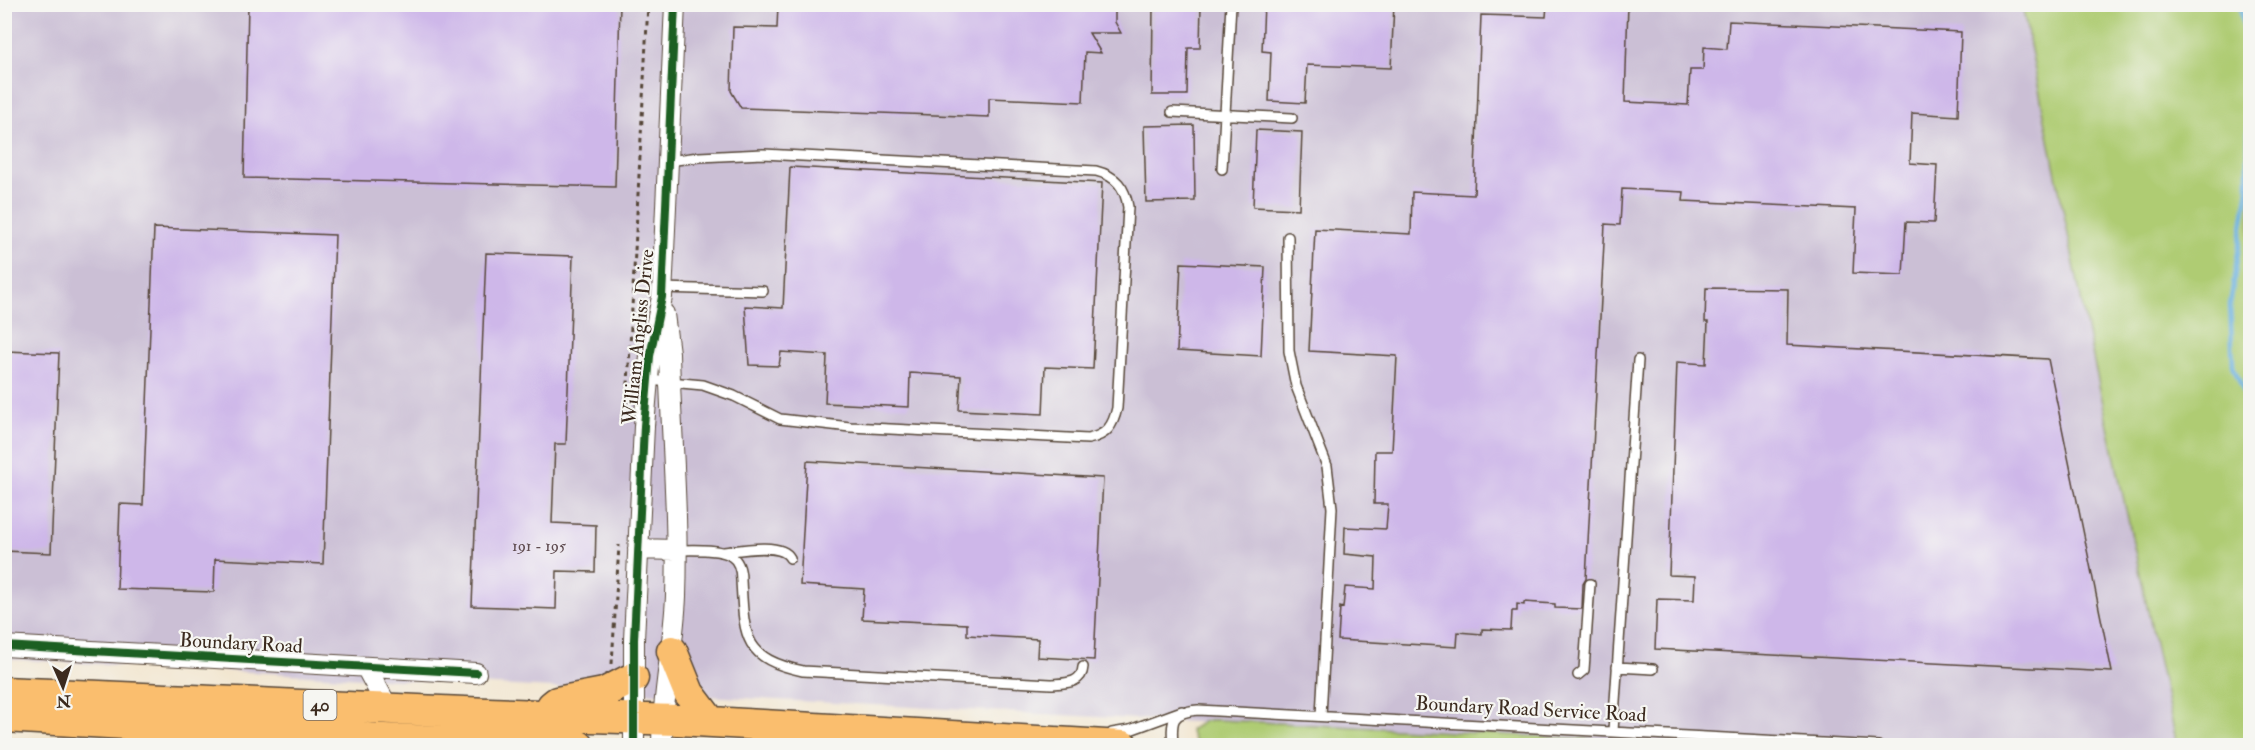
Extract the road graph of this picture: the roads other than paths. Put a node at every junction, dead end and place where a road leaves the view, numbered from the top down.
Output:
1 (675, 4) edge
2 (1231, 4) edge
3 (1172, 112) dead end
4 (1225, 115) junction
5 (1292, 118) dead end
6 (668, 160) junction
7 (1222, 169) dead end
8 (1288, 237) dead end
9 (763, 291) dead end
10 (662, 292) junction
11 (1638, 360) dead end
12 (648, 380) junction
13 (669, 381) junction
14 (638, 549) junction
15 (676, 550) junction
16 (722, 552) junction
17 (789, 558) dead end
18 (1590, 584) dead end
19 (4, 646) edge
20 (672, 651) junction
21 (366, 667) junction
22 (1083, 667) dead end
23 (1617, 667) junction
24 (1653, 669) dead end
25 (477, 673) dead end
26 (622, 674) junction
27 (1578, 675) dead end
28 (4, 692) edge
29 (388, 708) junction
30 (1183, 711) junction
31 (540, 714) junction
32 (1321, 716) junction
33 (4, 717) edge
34 (711, 722) junction
35 (1040, 731) dead end
36 (1613, 731) junction
37 (648, 733) edge
38 (984, 737) junction
39 (1114, 739) edge
40 (579, 746) edge
41 (1173, 746) edge
42 (1878, 746) edge

1 - 6 street, William Angliss Drive
2 - 4 lane
3 - 4 lane
4 - 5 lane
4 - 7 lane
6 - 10 street, William Angliss Drive
6 - 13 lane
8 - 32 lane
9 - 10 lane
10 - 12 street, William Angliss Drive
10 - 13 street, William Angliss Drive
11 - 23 lane
12 - 13 lane
12 - 14 street, William Angliss Drive
13 - 15 street, William Angliss Drive
14 - 15 street
14 - 26 street, William Angliss Drive
15 - 16 lane
15 - 20 street, William Angliss Drive
16 - 17 lane
16 - 22 lane
18 - 27 lane
19 - 21 street, Boundary Road
20 - 34 main road
20 - 37 street, William Angliss Drive
21 - 25 street, Boundary Road
21 - 29 street
23 - 24 lane
23 - 36 lane
26 - 31 main road
26 - 37 street, William Angliss Drive
28 - 29 main road, 40
29 - 31 main road, 40
30 - 32 lane, Boundary Road Service Road
30 - 39 lane, Boundary Road Service Road
30 - 41 lane
31 - 37 main road, 40
32 - 36 lane, Boundary Road Service Road
33 - 40 main road, 40
34 - 37 main road, 40
34 - 38 main road, 40
35 - 38 lane
36 - 42 lane, Boundary Road Service Road
38 - 39 main road, 40

